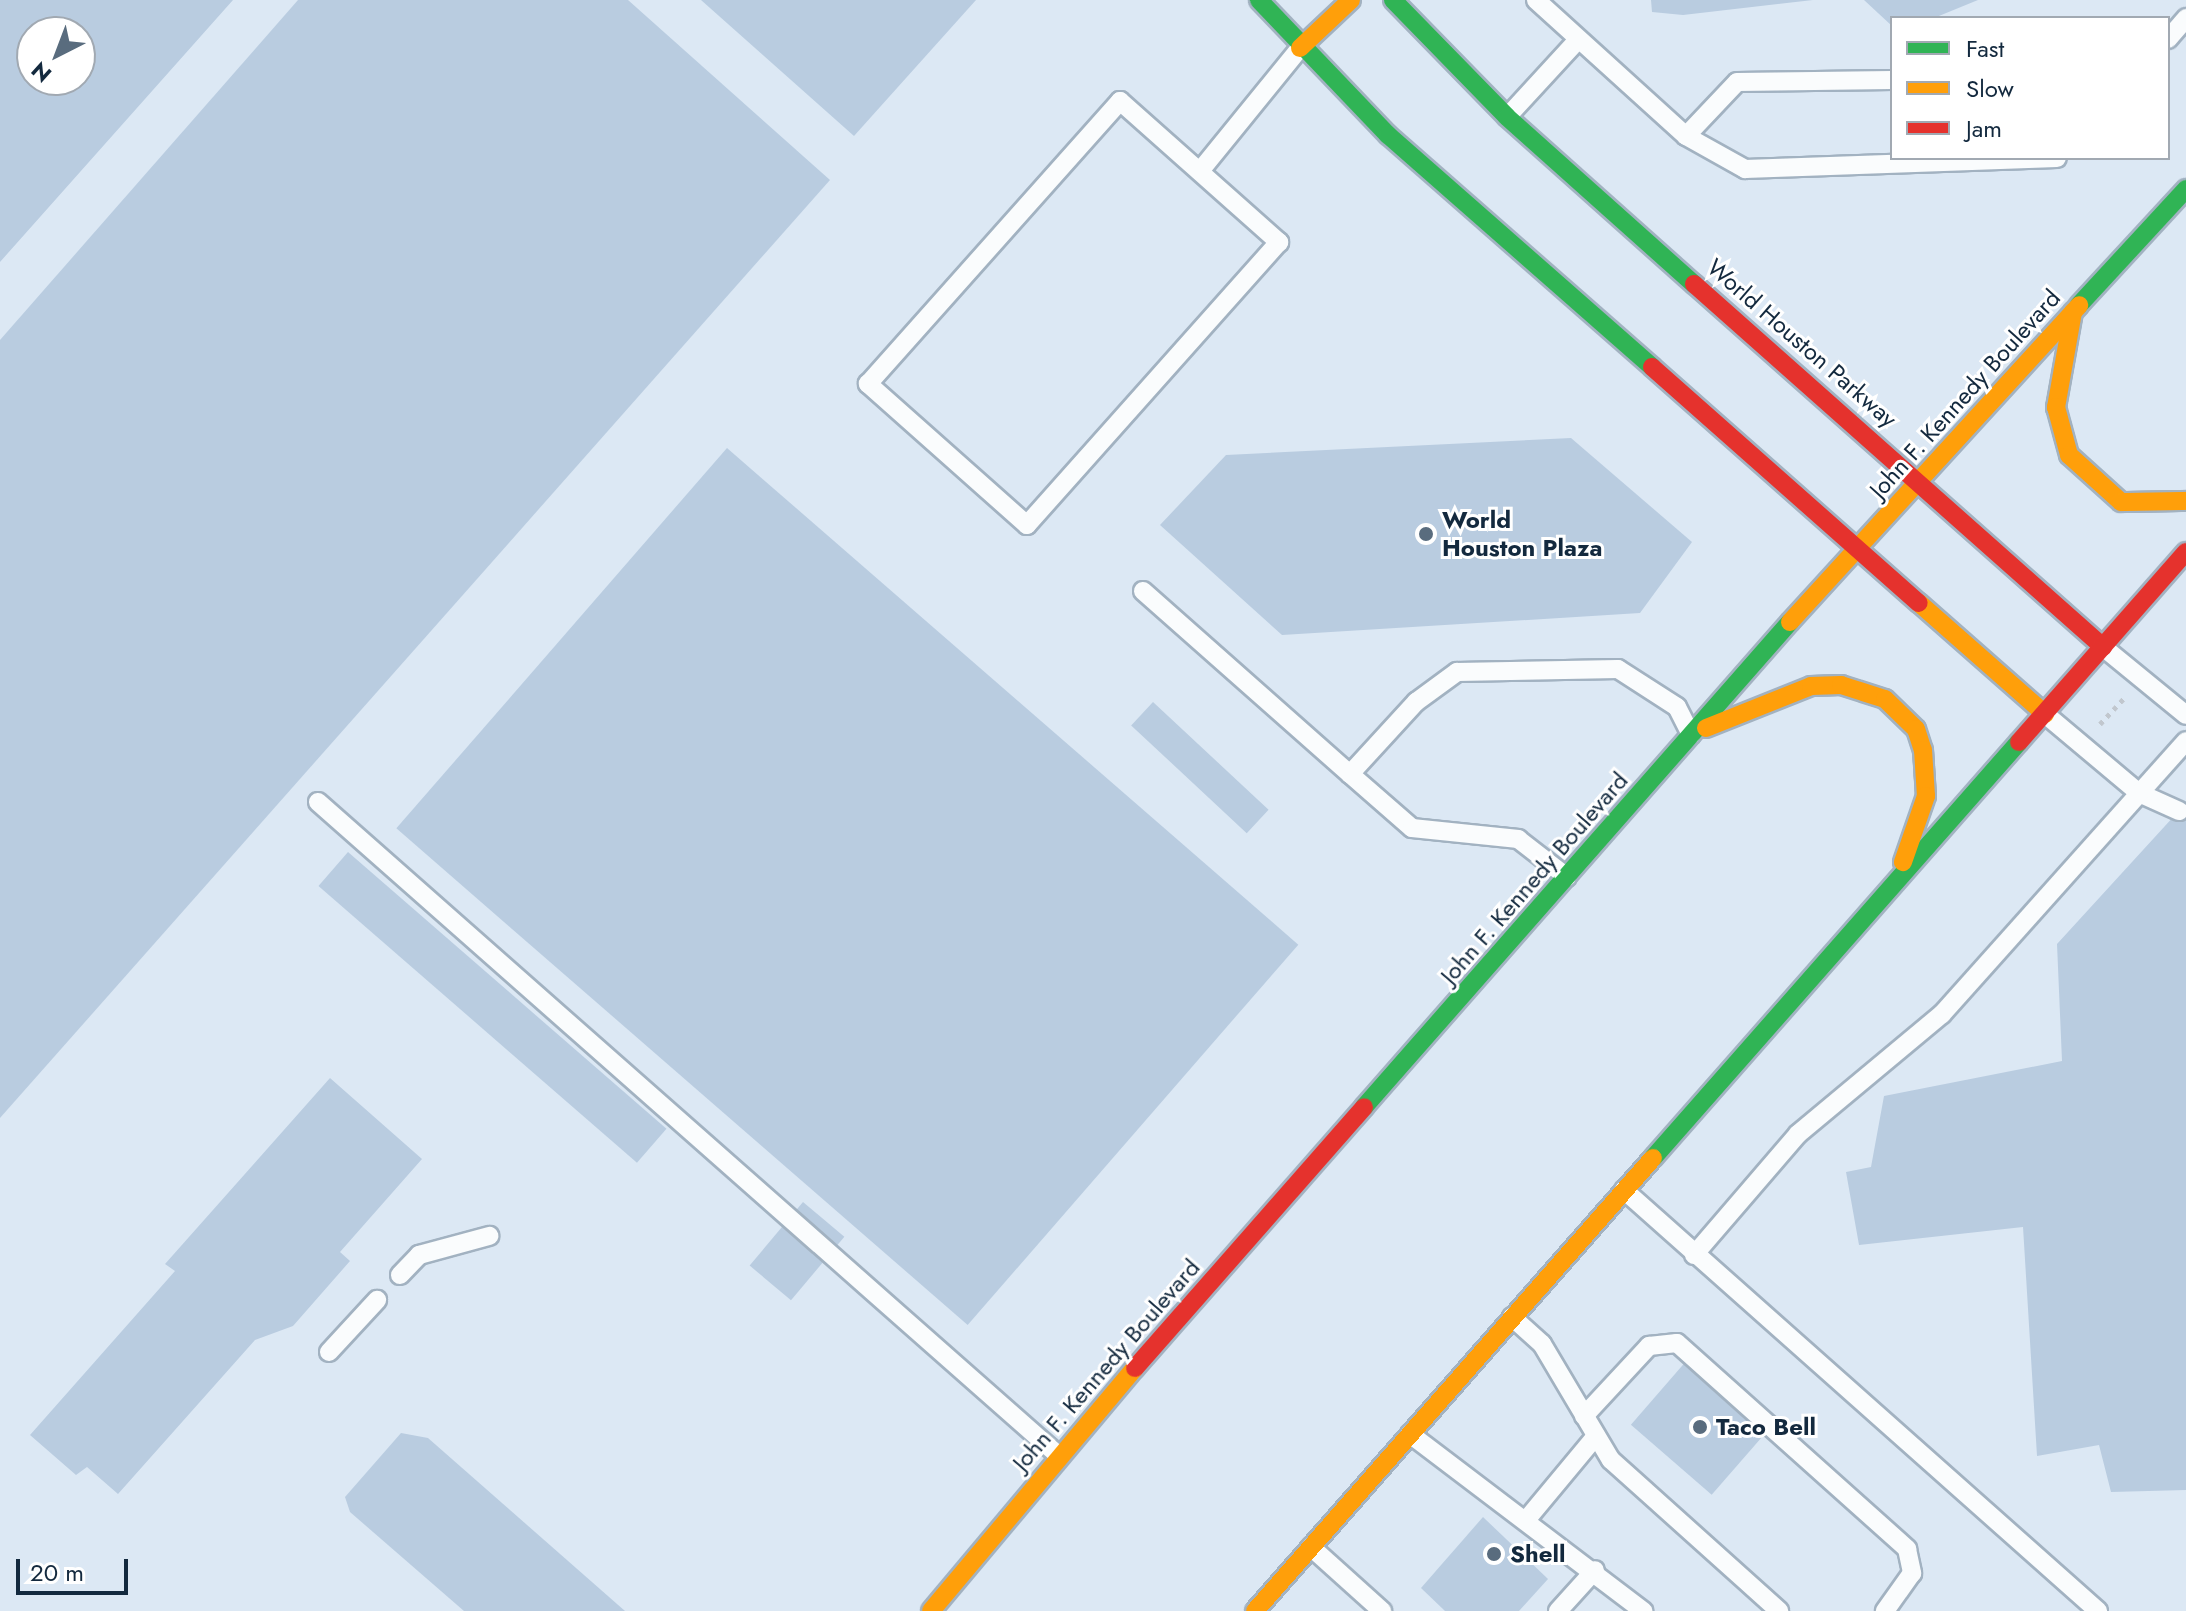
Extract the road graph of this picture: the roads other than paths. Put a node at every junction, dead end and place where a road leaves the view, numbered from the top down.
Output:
1 (1259, 0) edge
2 (1351, 0) edge
3 (1393, 0) edge
4 (1536, 0) edge
5 (2186, 18) edge
6 (2170, 37) edge
7 (1576, 42) junction
8 (1300, 48) junction
9 (1890, 80) edge
10 (1507, 117) junction
11 (1686, 136) junction
12 (2000, 160) edge
13 (1200, 171) junction
14 (2186, 189) edge
15 (2074, 309) junction
16 (1922, 481) junction
17 (2186, 501) edge
18 (1855, 548) junction
19 (2186, 552) edge
20 (1143, 591) dead end
21 (2103, 647) junction
22 (2045, 714) junction
23 (2186, 715) edge
24 (1691, 735) junction
25 (2186, 741) edge
26 (1350, 774) junction
27 (2139, 793) junction
28 (318, 802) dead end
29 (2179, 811) dead end
30 (1567, 877) junction
31 (1890, 889) junction
32 (1624, 1190) junction
33 (489, 1236) dead end
34 (1694, 1255) junction
35 (400, 1275) dead end
36 (377, 1300) dead end
37 (1512, 1317) junction
38 (329, 1352) dead end
39 (1584, 1416) junction
40 (1410, 1434) junction
41 (1596, 1436) junction
42 (1058, 1455) junction
43 (1527, 1519) junction
44 (985, 1538) junction
45 (1311, 1547) junction
46 (1595, 1570) junction
47 (931, 1611) edge
48 (962, 1611) edge
49 (1255, 1611) edge
50 (1382, 1611) edge
51 (1558, 1611) edge
52 (1643, 1611) edge
53 (1779, 1611) edge
54 (1885, 1611) edge
55 (2098, 1611) edge

1 - 8 main road
2 - 8 main road
3 - 10 main road, World Houston Parkway
4 - 7 lane
5 - 6 lane
7 - 10 lane
7 - 11 lane
8 - 13 lane
8 - 18 main road
9 - 11 lane
10 - 16 main road, World Houston Parkway
11 - 12 lane
13 - 13 lane
14 - 15 main road, John F. Kennedy Boulevard
15 - 16 main road, John F. Kennedy Boulevard
15 - 17 main road
16 - 18 main road, John F. Kennedy Boulevard
16 - 21 main road, World Houston Parkway
18 - 22 main road
18 - 24 main road, John F. Kennedy Boulevard
19 - 21 main road
20 - 26 lane
21 - 22 main road
21 - 23 lane, World Houston Parkway
22 - 27 lane
22 - 31 main road
24 - 26 lane
24 - 30 main road, John F. Kennedy Boulevard
24 - 31 main road
25 - 27 lane
26 - 30 lane
27 - 29 lane
27 - 34 lane
28 - 42 lane
30 - 42 main road, John F. Kennedy Boulevard
31 - 32 main road
32 - 34 lane
32 - 37 main road
33 - 35 lane
34 - 55 lane
36 - 38 lane
37 - 39 lane
37 - 40 main road
39 - 41 lane
39 - 54 lane
40 - 43 lane
40 - 45 main road
41 - 43 lane
41 - 53 lane
42 - 44 main road, John F. Kennedy Boulevard
43 - 46 lane
44 - 47 main road, John F. Kennedy Boulevard
44 - 48 main road
45 - 49 main road
45 - 50 lane
46 - 51 lane
46 - 52 lane

